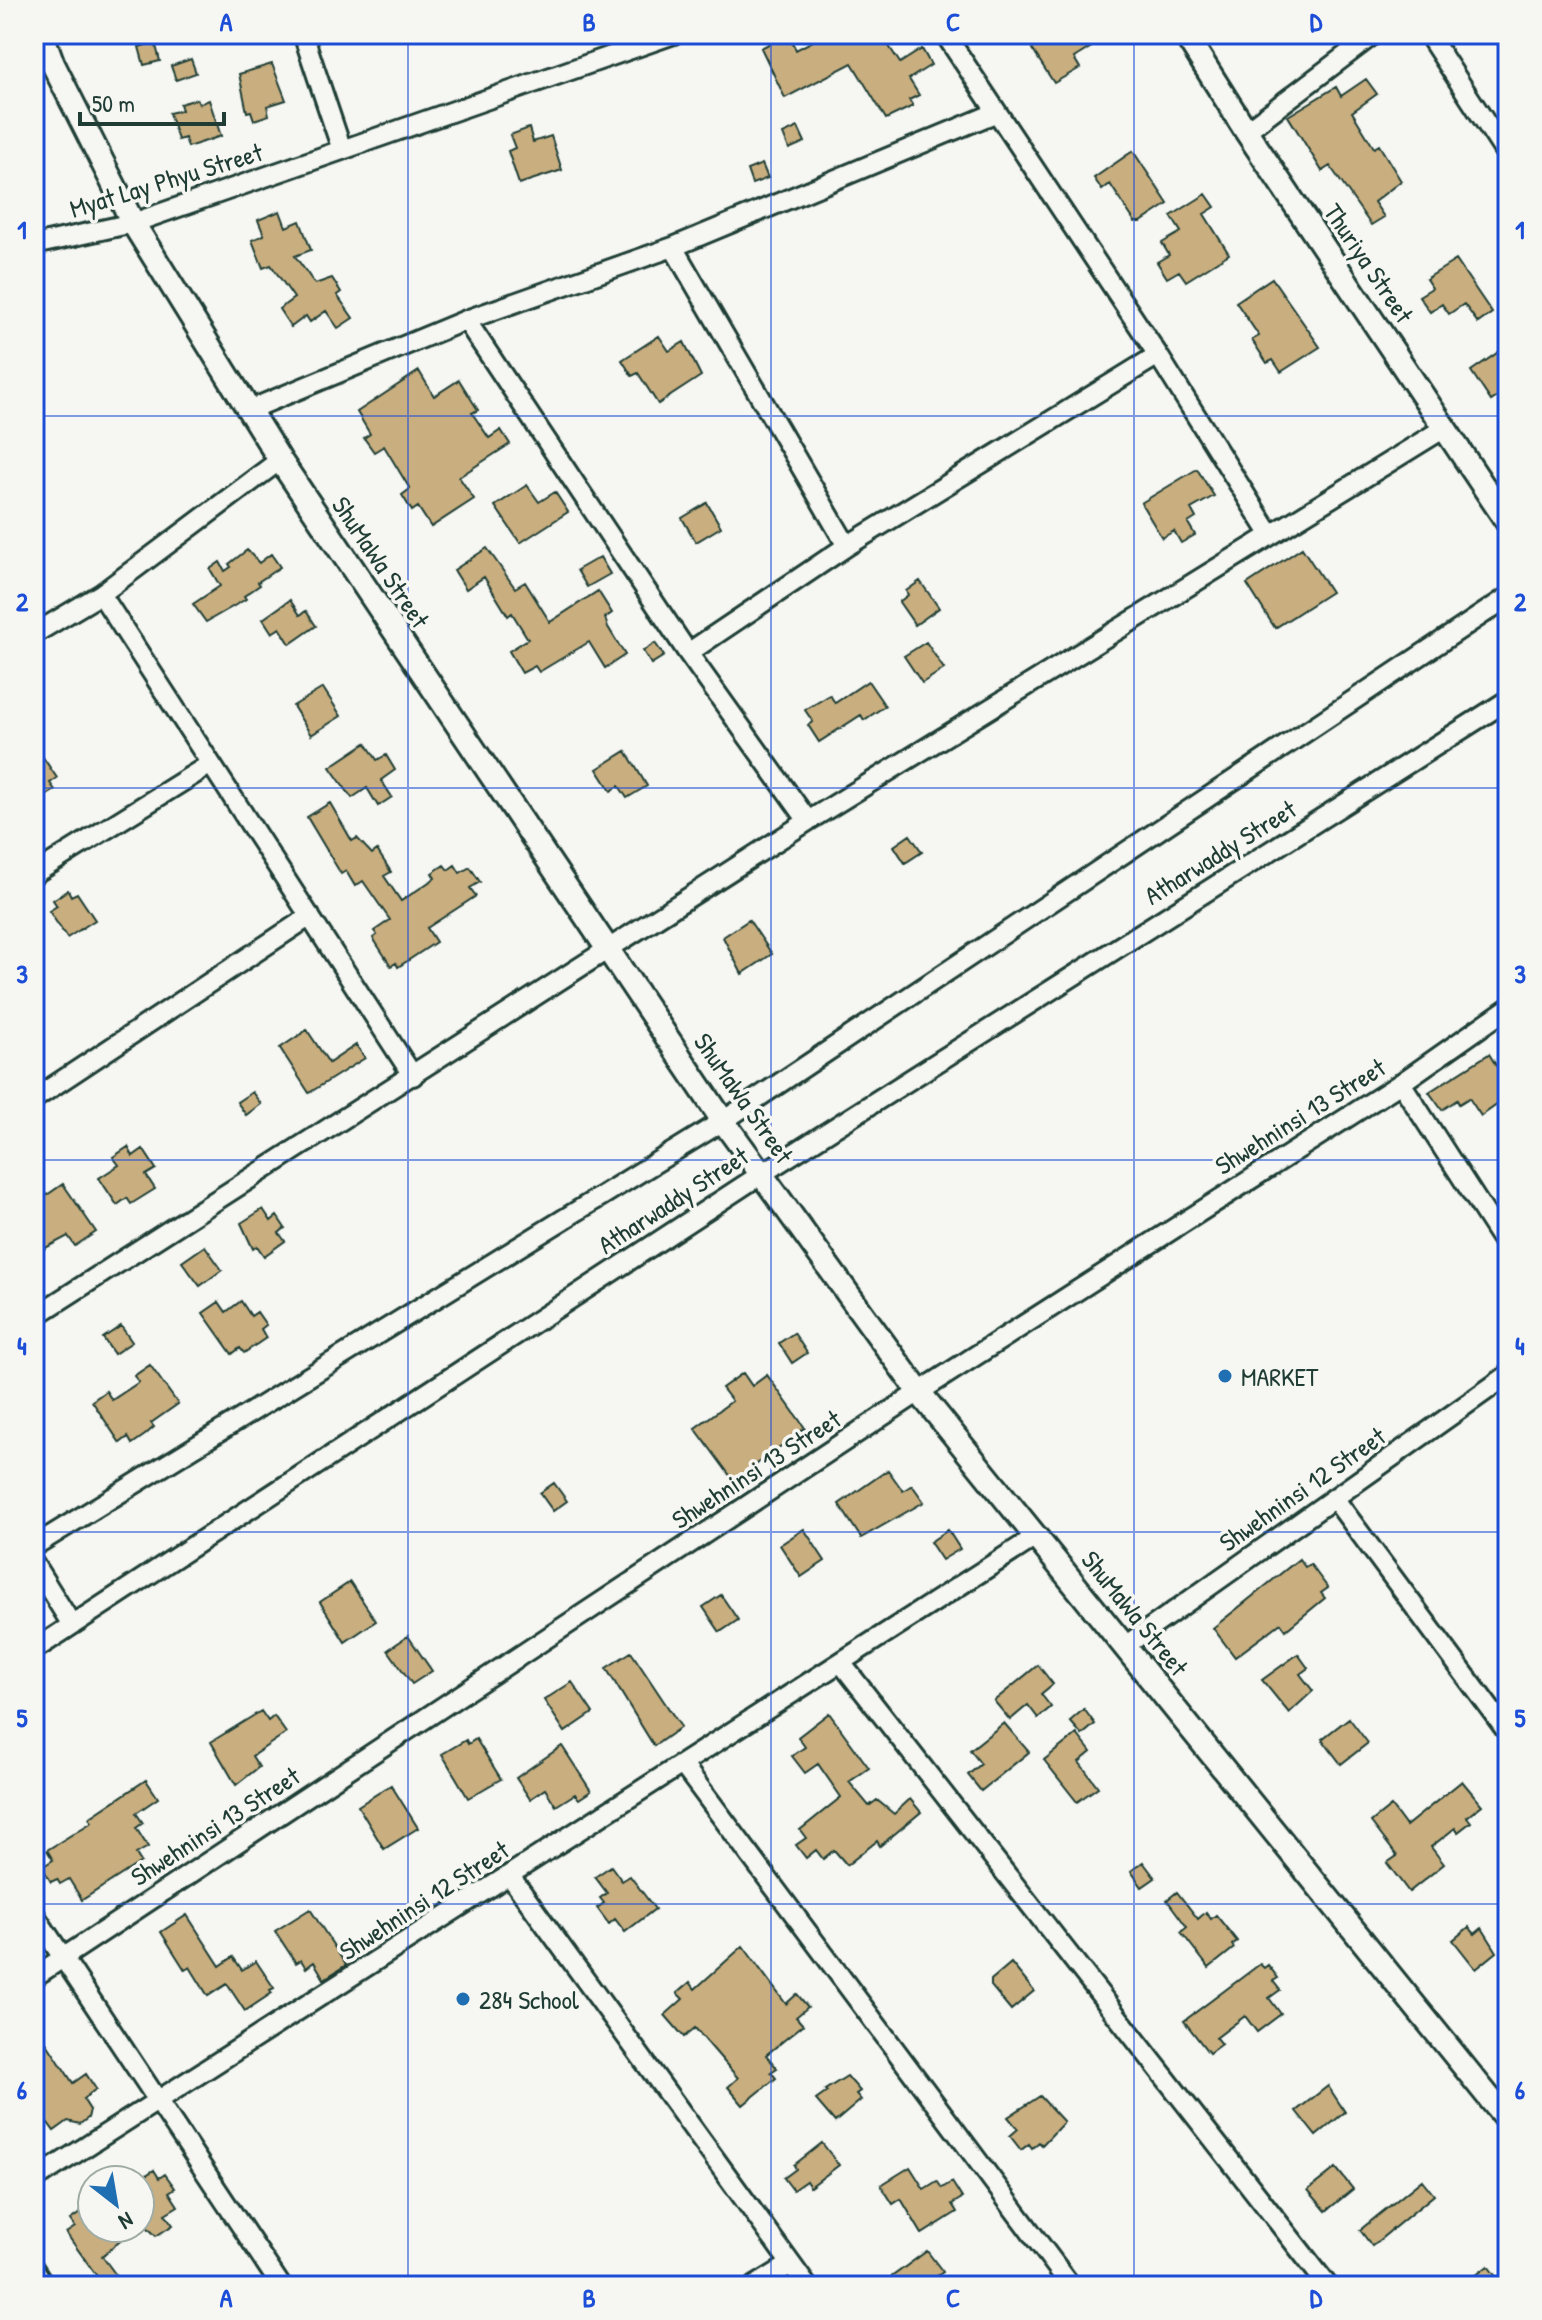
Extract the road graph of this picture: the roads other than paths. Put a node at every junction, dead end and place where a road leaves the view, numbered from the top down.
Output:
1 (42, 34) edge
2 (303, 34) edge
3 (674, 34) edge
4 (945, 34) edge
5 (1185, 34) edge
6 (1374, 34) edge
7 (1428, 34) edge
8 (995, 113) junction
9 (1246, 131) junction
10 (342, 150) junction
11 (1508, 157) edge
12 (133, 223) junction
13 (34, 245) edge
14 (673, 247) junction
15 (466, 320) junction
16 (1158, 355) junction
17 (249, 410) junction
18 (1446, 427) junction
19 (280, 460) junction
20 (1508, 523) edge
21 (1270, 534) junction
22 (847, 546) junction
23 (101, 594) junction
24 (1508, 597) edge
25 (34, 634) edge
26 (688, 653) junction
27 (1508, 700) edge
28 (209, 765) junction
29 (808, 821) junction
30 (34, 874) edge
31 (310, 916) junction
32 (608, 951) junction
33 (1508, 1008) edge
34 (413, 1076) junction
35 (1401, 1083) junction
36 (34, 1099) edge
37 (723, 1121) junction
38 (763, 1173) junction
39 (1508, 1249) edge
40 (34, 1317) edge
41 (1508, 1375) edge
42 (919, 1392) junction
43 (1334, 1498) junction
44 (1037, 1536) junction
45 (34, 1546) edge
46 (34, 1564) edge
47 (72, 1625) junction
48 (1125, 1646) junction
49 (34, 1650) edge
50 (842, 1664) junction
51 (1508, 1733) edge
52 (683, 1765) junction
53 (510, 1876) junction
54 (34, 1914) edge
55 (62, 1958) junction
56 (34, 1977) edge
57 (158, 2101) junction
58 (1508, 2121) edge
59 (34, 2180) edge
60 (791, 2264) junction
61 (34, 2269) edge
62 (45, 2286) edge
63 (281, 2286) edge
64 (755, 2286) edge
65 (807, 2286) edge
66 (1071, 2286) edge
67 (1328, 2286) edge

1 - 12 street, ShuMaWa Street
2 - 10 street
3 - 10 street, Myat Lay Phyu Street
4 - 8 street
5 - 9 street, Thuriya Street
6 - 9 street
7 - 11 street
8 - 14 street
8 - 16 street
9 - 18 street, Thuriya Street
10 - 12 street, Myat Lay Phyu Street
12 - 13 street, Myat Lay Phyu Street
12 - 17 street, ShuMaWa Street
14 - 15 street
14 - 22 street
15 - 17 street
15 - 26 street
16 - 21 street
16 - 22 street
17 - 19 street, ShuMaWa Street
18 - 20 street, Thuriya Street
18 - 21 street
19 - 23 street
19 - 32 street, ShuMaWa Street
21 - 29 street
22 - 26 street
23 - 25 street
23 - 28 street
24 - 37 street
26 - 29 street
27 - 38 street, Atharwaddy Street
28 - 30 street
28 - 31 street
29 - 32 street
31 - 34 street
31 - 36 street
32 - 34 street
32 - 37 street, ShuMaWa Street
33 - 35 street, Shwehninsi 13 Street
34 - 40 street
35 - 39 street
35 - 42 street, Shwehninsi 13 Street
37 - 38 street, ShuMaWa Street
37 - 45 street
38 - 42 street, ShuMaWa Street
38 - 47 street, Atharwaddy Street
41 - 43 street, Shwehninsi 12 Street
42 - 44 street, ShuMaWa Street
42 - 55 street, Shwehninsi 13 Street
43 - 48 street, Shwehninsi 12 Street
43 - 51 street
44 - 48 street, ShuMaWa Street
44 - 50 street, Shwehninsi 12 Street
46 - 47 street
47 - 49 street, Atharwaddy Street
48 - 58 street, ShuMaWa Street
50 - 52 street, Shwehninsi 12 Street
50 - 67 street
52 - 53 street, Shwehninsi 12 Street
52 - 66 street
53 - 57 street, Shwehninsi 12 Street
53 - 60 street
54 - 55 street
55 - 56 street, Shwehninsi 13 Street
55 - 57 street
57 - 59 street, Shwehninsi 12 Street
57 - 63 street
60 - 64 street
60 - 65 street
61 - 62 street

